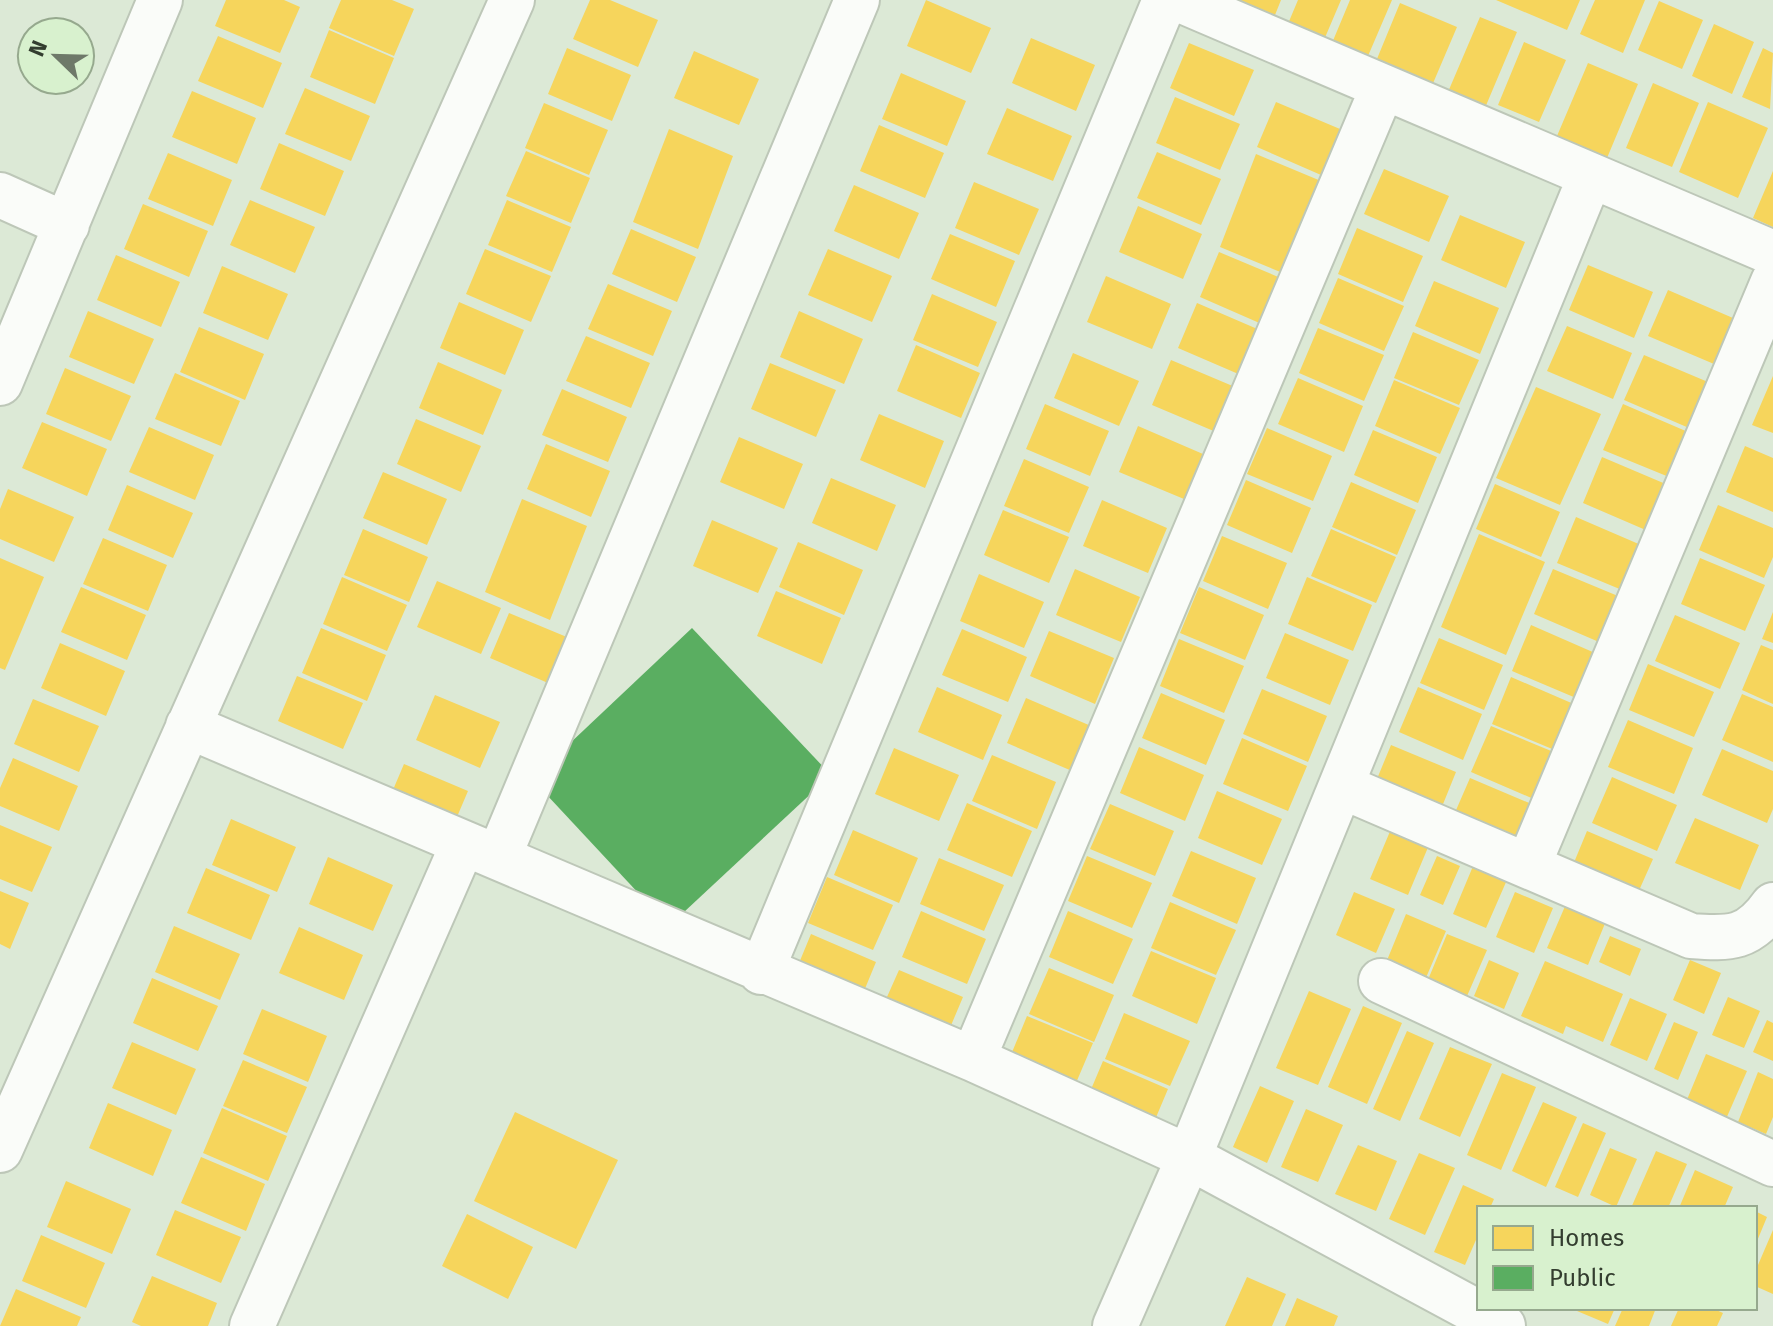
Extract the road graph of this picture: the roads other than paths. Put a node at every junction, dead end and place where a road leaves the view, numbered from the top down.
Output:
1 (512, 0) edge
2 (857, 0) edge
3 (1165, 0) edge
4 (1180, 0) edge
5 (148, 4) edge
6 (1383, 87) junction
7 (1590, 177) junction
8 (0, 195) edge
9 (67, 225) junction
10 (1773, 253) edge
11 (1773, 282) edge
12 (0, 383) edge
13 (188, 726) junction
14 (1341, 786) junction
15 (481, 850) junction
16 (1528, 866) junction
17 (1773, 905) edge
18 (761, 972) junction
19 (1381, 981) dead end
20 (973, 1059) junction
21 (0, 1150) edge
22 (1189, 1157) junction
23 (1773, 1164) edge
24 (252, 1326) edge
25 (1115, 1326) edge
26 (1503, 1326) edge

1 - 13 street
2 - 15 street
3 - 18 street
4 - 6 street
5 - 9 street
6 - 7 street
6 - 20 street
7 - 10 street
7 - 14 street
8 - 9 street
9 - 12 street
11 - 16 street
13 - 15 street
13 - 21 street
14 - 16 street
14 - 22 street
15 - 18 street
15 - 24 street
16 - 17 street
18 - 20 street
19 - 23 street
20 - 22 street
22 - 25 street
22 - 26 street

